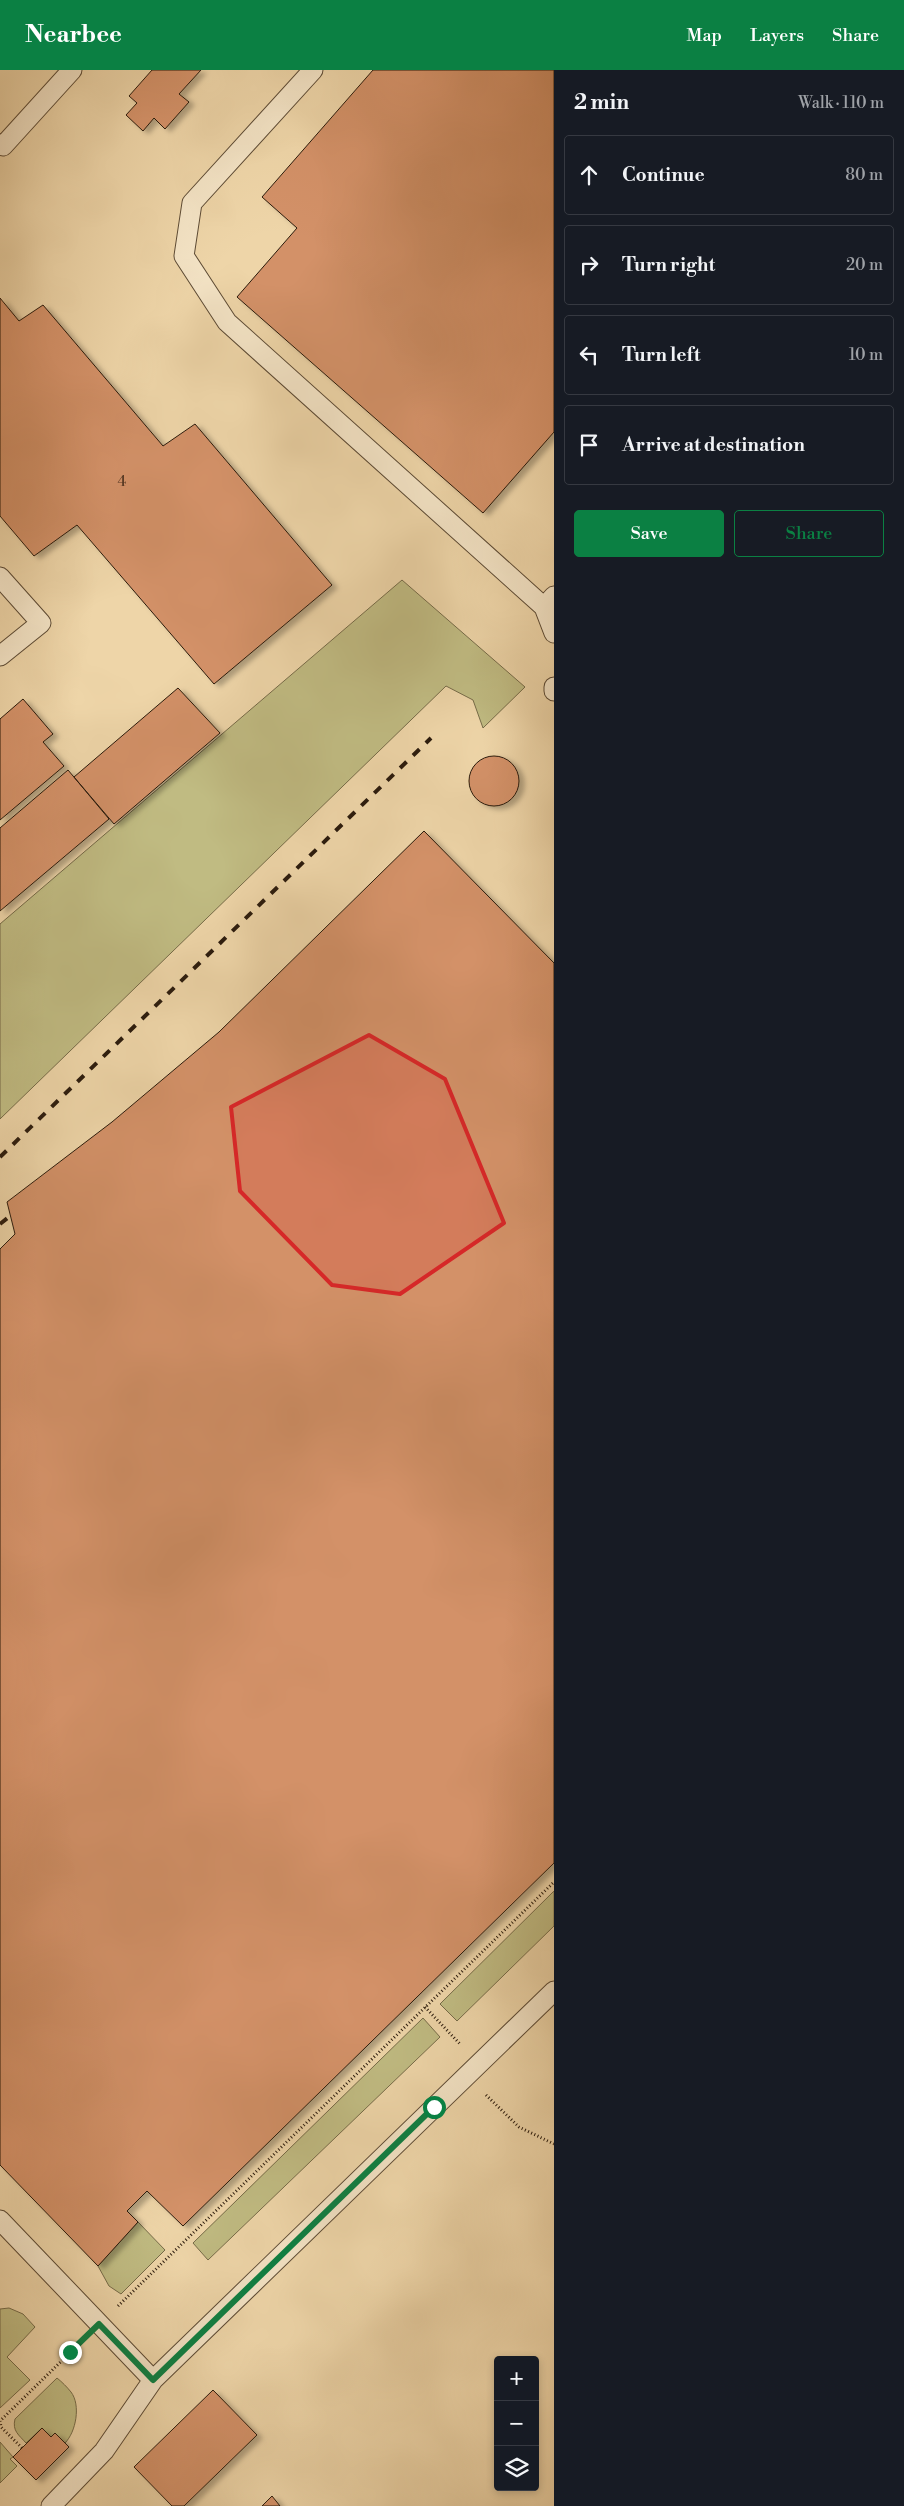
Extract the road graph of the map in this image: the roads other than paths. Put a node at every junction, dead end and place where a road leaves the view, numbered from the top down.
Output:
1 (72, 70) edge
2 (313, 70) edge
3 (0, 144) edge
4 (0, 577) edge
5 (549, 602) edge
6 (554, 633) edge
7 (0, 656) edge
8 (554, 1991) edge
9 (0, 2220) edge
10 (153, 2380) junction
11 (50, 2506) edge

1 - 3 lane
2 - 5 lane
4 - 7 lane
5 - 6 lane
8 - 10 lane
9 - 10 lane
10 - 11 lane

